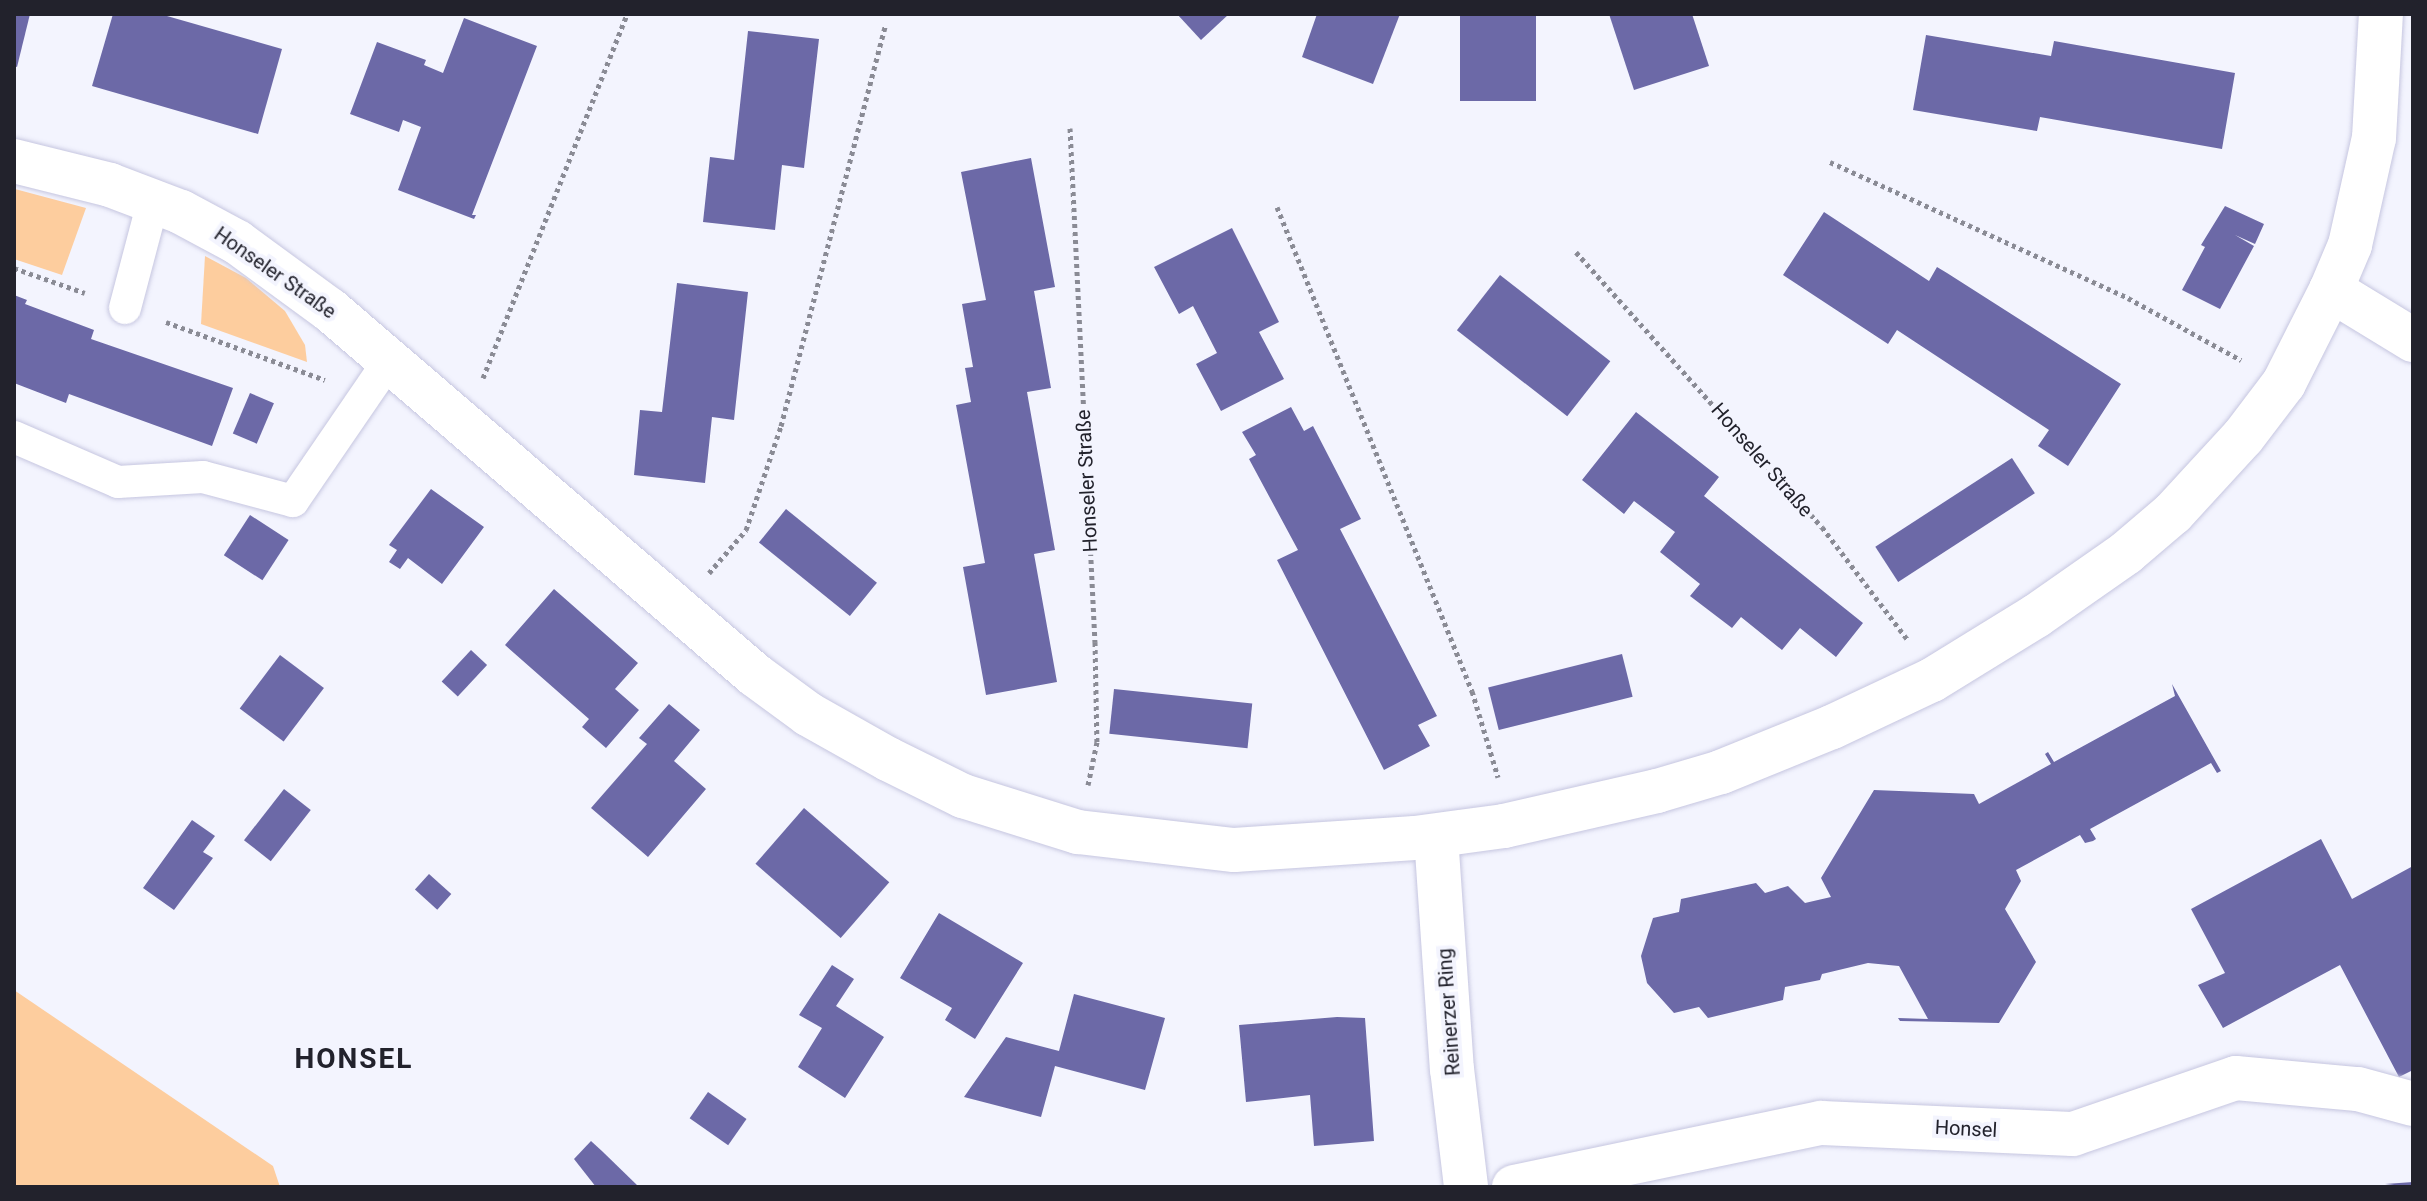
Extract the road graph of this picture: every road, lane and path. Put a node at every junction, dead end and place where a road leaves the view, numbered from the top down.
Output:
1 (627, 14) edge
2 (2381, 14) edge
3 (885, 26) dead end
4 (1070, 128) dead end
5 (14, 161) edge
6 (1830, 162) dead end
7 (153, 202) junction
8 (1277, 207) dead end
9 (1576, 252) dead end
10 (14, 268) edge
11 (2331, 290) junction
12 (125, 308) junction
13 (2413, 340) edge
14 (389, 361) junction
15 (2284, 383) junction
16 (362, 401) junction
17 (463, 422) junction
18 (14, 437) edge
19 (678, 607) junction
20 (1932, 680) junction
21 (1504, 826) junction
22 (1078, 832) junction
23 (1436, 836) junction
24 (2413, 1104) edge
25 (1466, 1187) edge
26 (1514, 1187) edge

1 - 17 path
2 - 11 street, Honseler Straße
3 - 19 path
4 - 22 path, Honseler Straße
5 - 7 street, Honseler Straße
6 - 15 path
7 - 12 lane
7 - 14 street, Honseler Straße
8 - 21 path
9 - 20 path, Honseler Straße
10 - 12 path
11 - 13 street
11 - 15 street, Honseler Straße
12 - 16 path
14 - 16 lane
14 - 17 street, Honseler Straße
15 - 20 street, Honseler Straße
16 - 18 lane
17 - 19 street, Honseler Straße
19 - 22 street, Honseler Straße
20 - 21 street, Honseler Straße
21 - 23 street, Honseler Straße
22 - 23 street, Honseler Straße
23 - 25 street, Reinerzer Ring
24 - 26 street, Honsel

